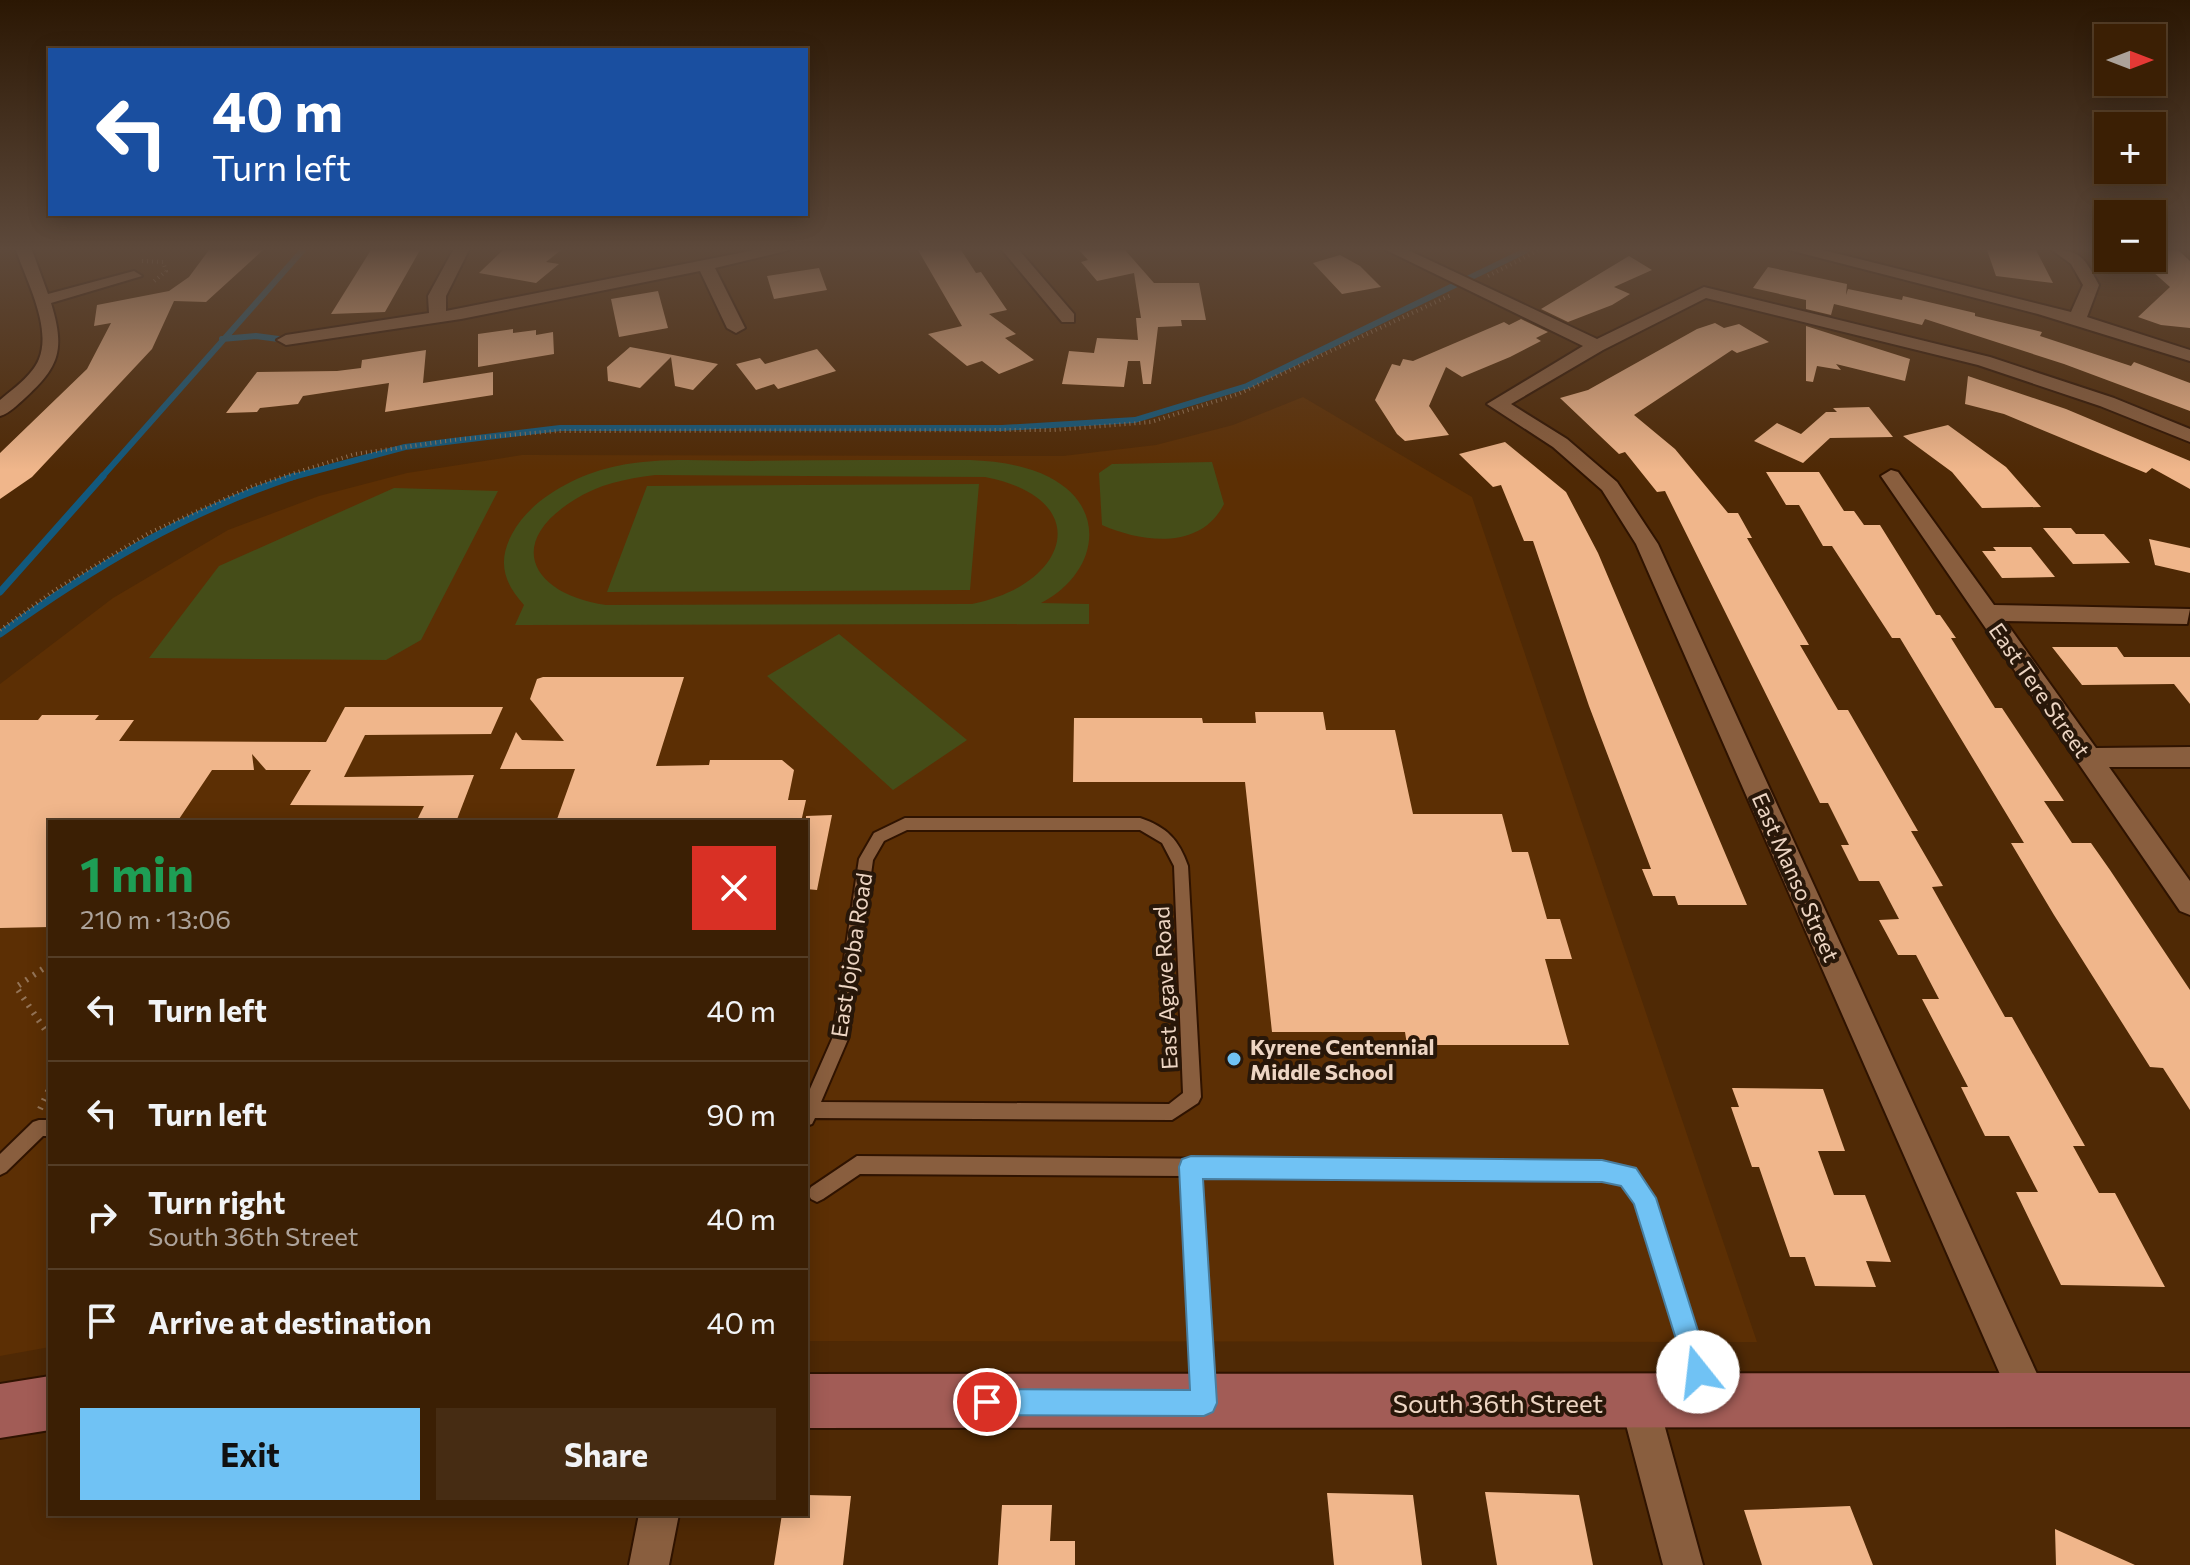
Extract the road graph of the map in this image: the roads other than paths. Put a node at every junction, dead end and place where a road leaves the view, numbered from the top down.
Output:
1 (46, 323) edge
2 (403, 323) edge
3 (734, 323) edge
4 (1548, 323) edge
5 (1643, 323) edge
6 (1830, 323) edge
7 (2095, 323) edge
8 (736, 328) dead end
9 (286, 340) dead end
10 (1597, 346) junction
11 (2190, 356) edge
12 (0, 410) edge
13 (2190, 436) edge
14 (1891, 476) dead end
15 (1987, 613) junction
16 (2187, 616) dead end
17 (2190, 757) edge
18 (2088, 758) junction
19 (879, 837) joint
20 (2190, 903) edge
21 (808, 1114) edge
22 (48, 1128) edge
23 (0, 1166) edge
24 (1191, 1167) junction
25 (817, 1193) dead end
26 (2030, 1400) junction
27 (2190, 1400) edge
28 (808, 1401) edge
29 (1639, 1402) junction
30 (1707, 1402) junction
31 (48, 1403) edge
32 (1204, 1403) junction
33 (0, 1411) edge
34 (659, 1516) edge
35 (649, 1565) edge
36 (1683, 1565) edge

1 - 12 street
2 - 9 street
3 - 8 street
4 - 10 street
5 - 10 street
6 - 13 street
7 - 11 street
10 - 26 street, East Manso Street
14 - 15 street, East Tere Street
15 - 16 street
15 - 18 street, East Tere Street
17 - 18 street
18 - 20 street, East Tere Street
19 - 21 lane, East Jojoba Road
19 - 21 lane, East Agave Road
22 - 23 lane
24 - 25 lane
24 - 30 lane
24 - 32 lane
26 - 27 street, South 36th Street
26 - 30 street, South 36th Street
28 - 32 street, South 36th Street
29 - 30 street, South 36th Street
29 - 32 street, South 36th Street
29 - 36 street
31 - 33 street
34 - 35 street

